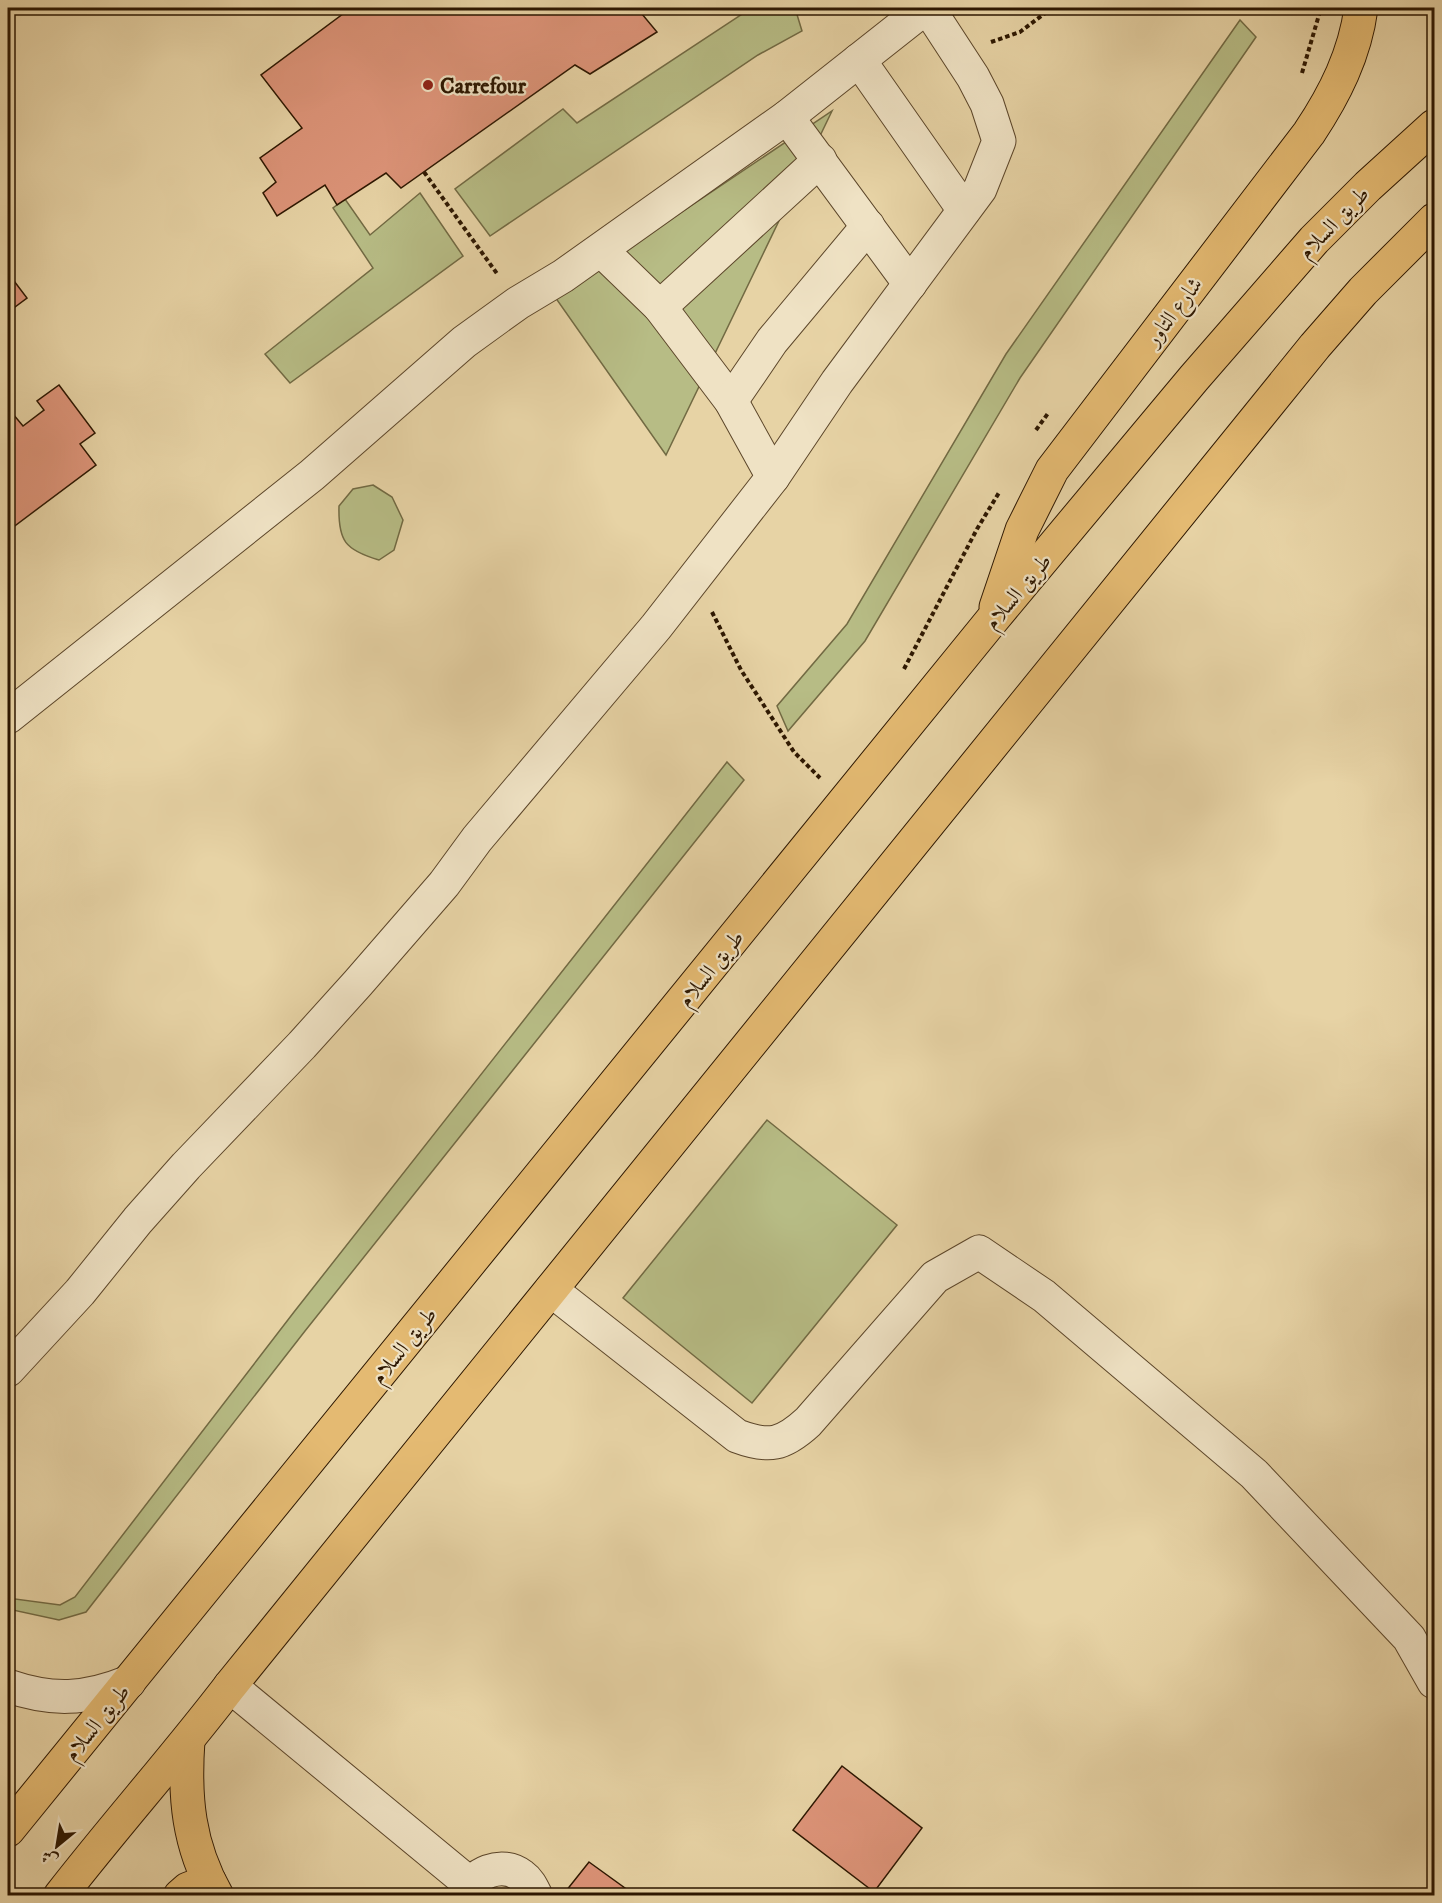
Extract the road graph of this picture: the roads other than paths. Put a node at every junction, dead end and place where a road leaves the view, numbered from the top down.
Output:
1 (927, 8) edge
2 (1361, 8) edge
3 (859, 60) junction
4 (787, 117) junction
5 (1434, 126) edge
6 (820, 160) junction
7 (964, 210) junction
8 (1434, 220) edge
9 (868, 226) junction
10 (601, 250) junction
11 (910, 284) junction
12 (660, 307) junction
13 (730, 401) junction
14 (773, 477) junction
15 (993, 620) junction
16 (8, 717) edge
17 (551, 1290) junction
18 (8, 1370) edge
19 (129, 1682) junction
20 (1434, 1682) edge
21 (8, 1686) edge
22 (230, 1686) junction
23 (188, 1740) junction
24 (8, 1830) edge
25 (213, 1888) edge
26 (466, 1890) edge
27 (60, 1896) edge
28 (180, 1896) edge
29 (536, 1896) edge

1 - 3 street
1 - 7 street
2 - 15 main road, شارع التاور
3 - 4 street
3 - 7 street
4 - 6 street
4 - 10 street
5 - 15 main road, طريق السلام
6 - 9 street
6 - 12 street
7 - 11 street
8 - 17 main road
9 - 11 street
9 - 13 street
10 - 12 street
10 - 16 street
11 - 14 street
12 - 13 street
13 - 14 street
14 - 18 street
15 - 19 main road, طريق السلام
17 - 20 street
17 - 22 main road
19 - 21 street
19 - 24 main road, طريق السلام
22 - 23 main road
22 - 26 street
23 - 25 main road
23 - 27 main road
25 - 28 main road
26 - 29 street

